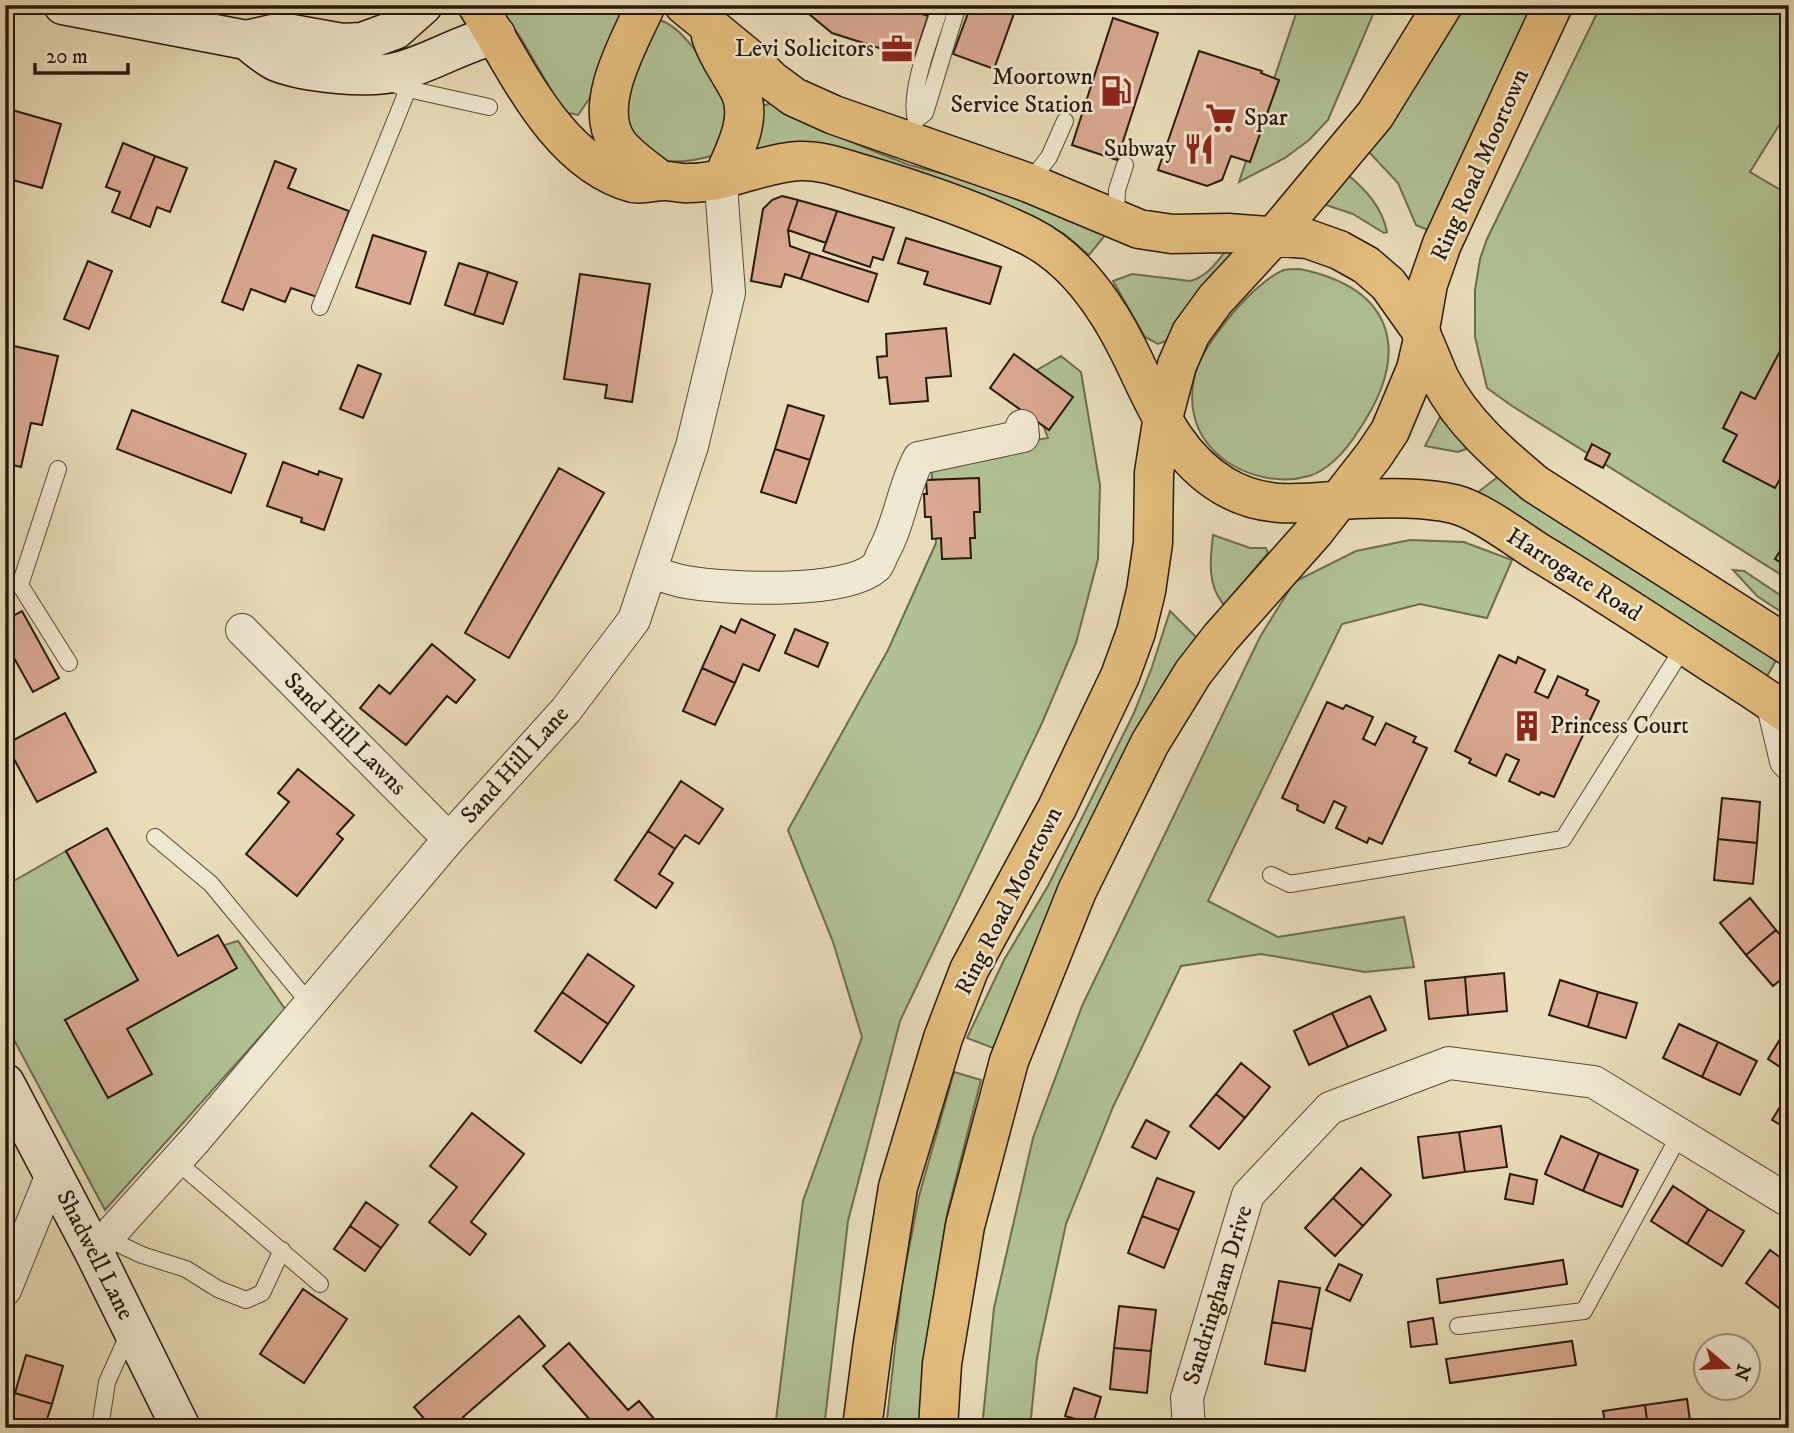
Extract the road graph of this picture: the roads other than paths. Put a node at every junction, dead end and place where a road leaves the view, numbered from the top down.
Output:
1 (63, 5) edge
2 (423, 5) edge
3 (646, 5) edge
4 (941, 5) edge
5 (958, 5) edge
6 (1443, 5) edge
7 (1553, 5) edge
8 (698, 11) edge
9 (486, 20) edge
10 (364, 59) junction
11 (408, 89) junction
12 (489, 107) dead end
13 (1065, 121) dead end
14 (912, 131) junction
15 (1125, 165) dead end
16 (723, 178) junction
17 (661, 181) junction
18 (1029, 183) junction
19 (1116, 219) junction
20 (1274, 236) junction
21 (320, 307) dead end
22 (1422, 334) junction
23 (1162, 422) junction
24 (1022, 426) dead end
25 (58, 469) dead end
26 (1337, 501) junction
27 (650, 572) junction
28 (13, 584) edge
29 (242, 630) dead end
30 (1685, 645) junction
31 (1789, 646) edge
32 (69, 663) dead end
33 (1780, 709) edge
34 (1789, 764) edge
35 (155, 837) dead end
36 (449, 839) junction
37 (1271, 876) dead end
38 (310, 1004) junction
39 (5, 1083) edge
40 (1679, 1134) junction
41 (176, 1161) junction
42 (53, 1172) junction
43 (1789, 1201) edge
44 (100, 1245) junction
45 (282, 1250) junction
46 (320, 1284) dead end
47 (5, 1290) edge
48 (1458, 1326) dead end
49 (132, 1328) junction
50 (100, 1428) edge
51 (181, 1428) edge
52 (862, 1428) edge
53 (938, 1428) edge
54 (1189, 1428) edge

1 - 10 street
2 - 10 street
3 - 17 highway
4 - 14 lane
5 - 14 lane
6 - 20 highway
7 - 22 highway, Ring Road Moortown
8 - 14 highway
8 - 16 highway
9 - 10 street
9 - 17 highway, Harrogate Road
10 - 11 lane
11 - 12 lane
11 - 21 lane
13 - 18 lane
14 - 18 highway
15 - 19 lane
16 - 17 highway, Harrogate Road
16 - 23 highway, Harrogate Road
16 - 27 street, Sand Hill Lane
18 - 19 highway
19 - 20 highway
20 - 22 highway
20 - 23 highway, Ring Road Moortown
22 - 26 highway, Ring Road Moortown
22 - 31 highway
23 - 26 highway, Harrogate Road
23 - 52 highway, Ring Road Moortown
24 - 27 street
25 - 28 lane
26 - 30 highway, Harrogate Road
26 - 53 highway
27 - 36 street, Sand Hill Lane
28 - 32 lane
29 - 36 street, Sand Hill Lawns
30 - 33 highway, Harrogate Road
30 - 37 lane
33 - 34 street
35 - 38 lane
36 - 38 street, Sand Hill Lane
38 - 41 street, Sand Hill Lane
39 - 42 street, Shadwell Lane
40 - 43 street, Sandringham Drive
40 - 48 lane
40 - 54 street, Sandringham Drive
41 - 44 street, Sand Hill Lane
41 - 45 lane
42 - 44 street, Shadwell Lane
42 - 47 street
44 - 45 lane
44 - 49 street, Shadwell Lane
45 - 46 lane
49 - 50 lane
49 - 51 street, Shadwell Lane

